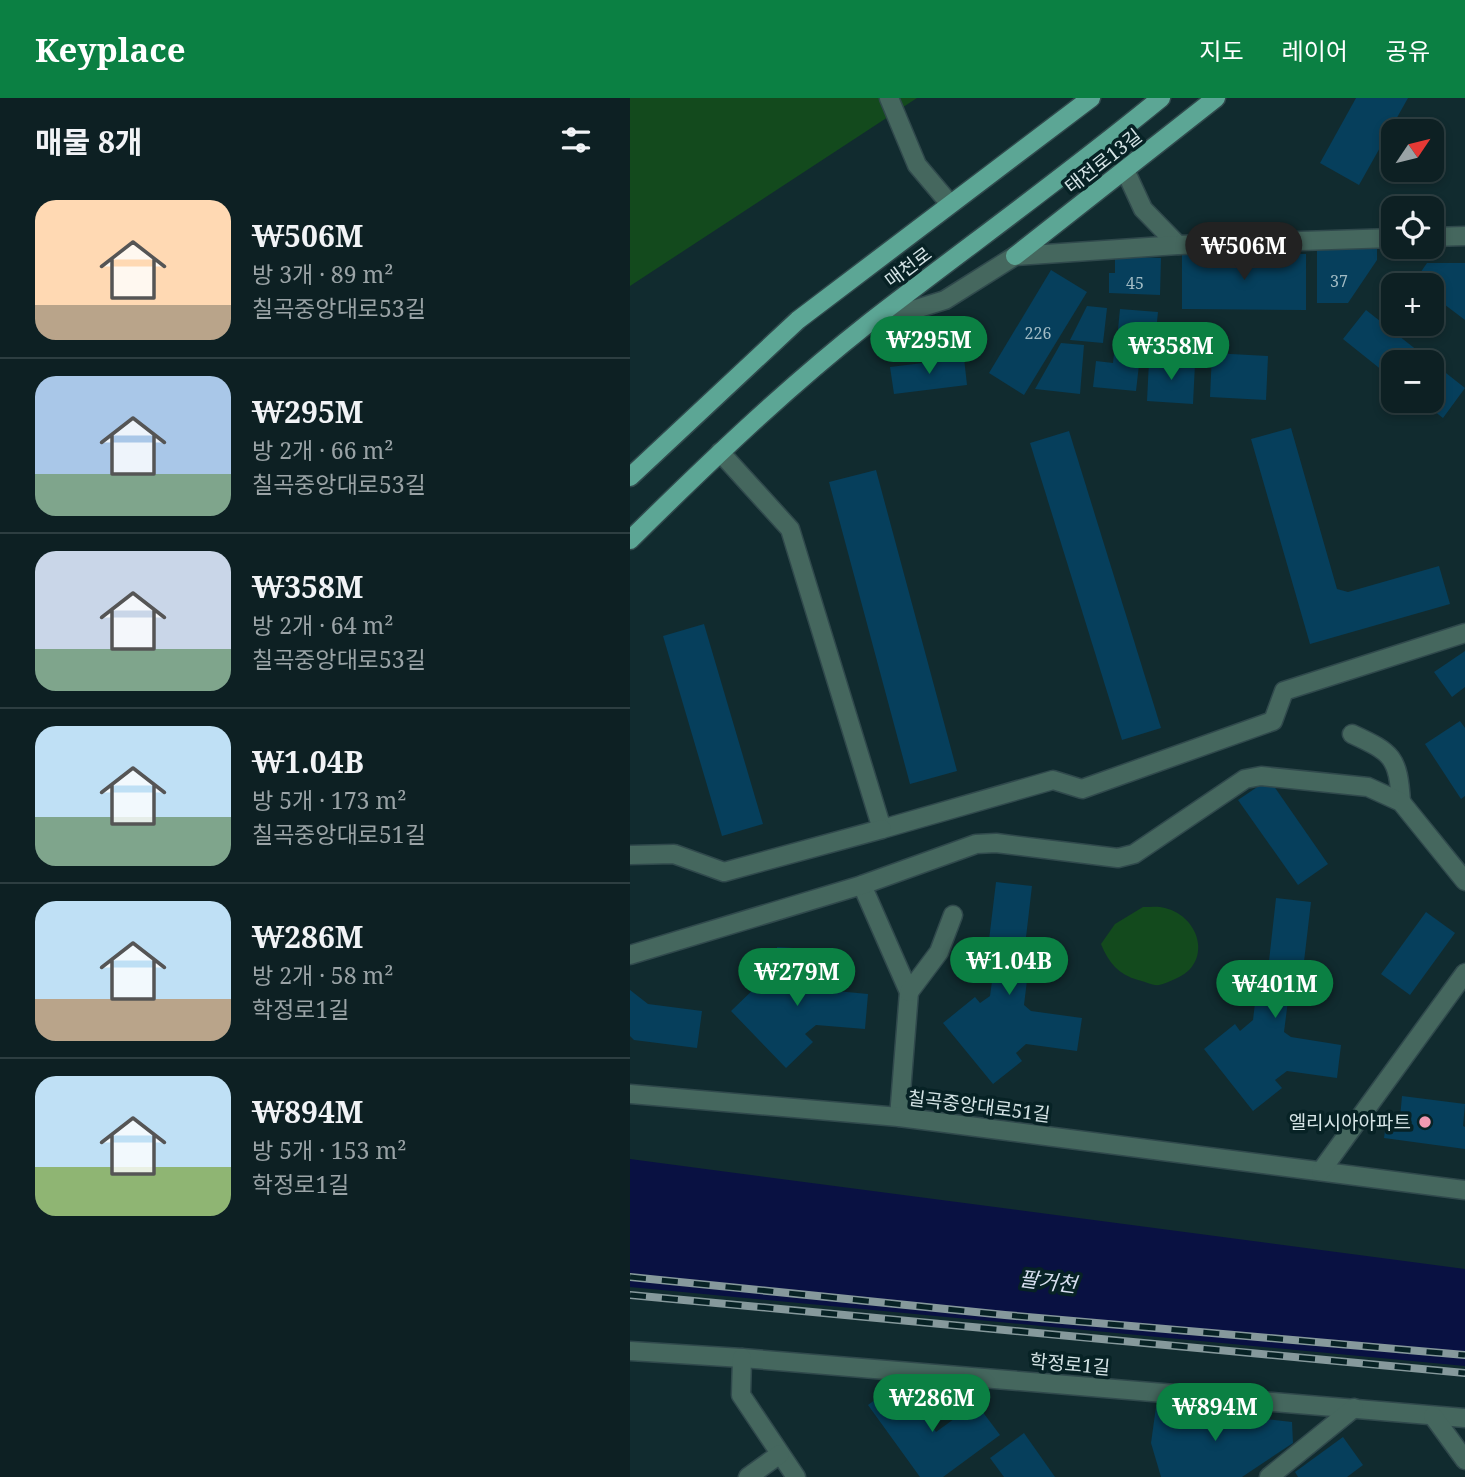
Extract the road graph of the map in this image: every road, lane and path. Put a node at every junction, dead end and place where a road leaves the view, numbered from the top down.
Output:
1 (888, 98) edge
2 (1089, 98) edge
3 (1161, 98) edge
4 (1216, 98) edge
5 (1125, 170) junction
6 (950, 204) junction
7 (1465, 236) edge
8 (1444, 237) edge
9 (1381, 238) edge
10 (1178, 245) junction
11 (1015, 256) junction
12 (869, 323) junction
13 (720, 452) junction
14 (630, 477) edge
15 (630, 540) edge
16 (1465, 633) edge
17 (1352, 734) dead end
18 (1401, 802) junction
19 (882, 829) junction
20 (630, 855) edge
21 (1465, 881) edge
22 (862, 885) junction
23 (953, 915) dead end
24 (630, 955) edge
25 (1465, 974) edge
26 (909, 992) junction
27 (630, 1094) edge
28 (899, 1116) junction
29 (1321, 1171) junction
30 (1465, 1190) edge
31 (630, 1351) edge
32 (742, 1358) junction
33 (1354, 1408) junction
34 (1433, 1416) junction
35 (1465, 1418) edge
36 (780, 1454) junction
37 (1465, 1460) edge
38 (1273, 1476) edge
39 (748, 1477) edge
40 (796, 1477) edge

1 - 6 street
2 - 6 main road, 매천로
3 - 12 main road, 매천로
4 - 5 main road, 태전로13길
5 - 10 street
5 - 11 main road, 태전로13길
6 - 14 main road, 매천로
7 - 8 street
9 - 10 street
10 - 11 street
11 - 12 street
12 - 13 main road, 매천로
13 - 15 main road, 매천로
13 - 19 street
16 - 19 street
17 - 18 street
18 - 21 street
18 - 22 street
19 - 20 street
22 - 24 street
22 - 26 street
23 - 26 street
25 - 29 street
26 - 28 street
27 - 28 street, 칠곡중앙대로51길
28 - 29 street, 칠곡중앙대로51길
29 - 30 street, 칠곡중앙대로51길
31 - 32 street, 학정로1길
32 - 33 street, 학정로1길
32 - 36 street
33 - 34 street, 학정로1길
33 - 38 street
34 - 35 street, 학정로1길
34 - 37 street
36 - 39 street
36 - 40 street

